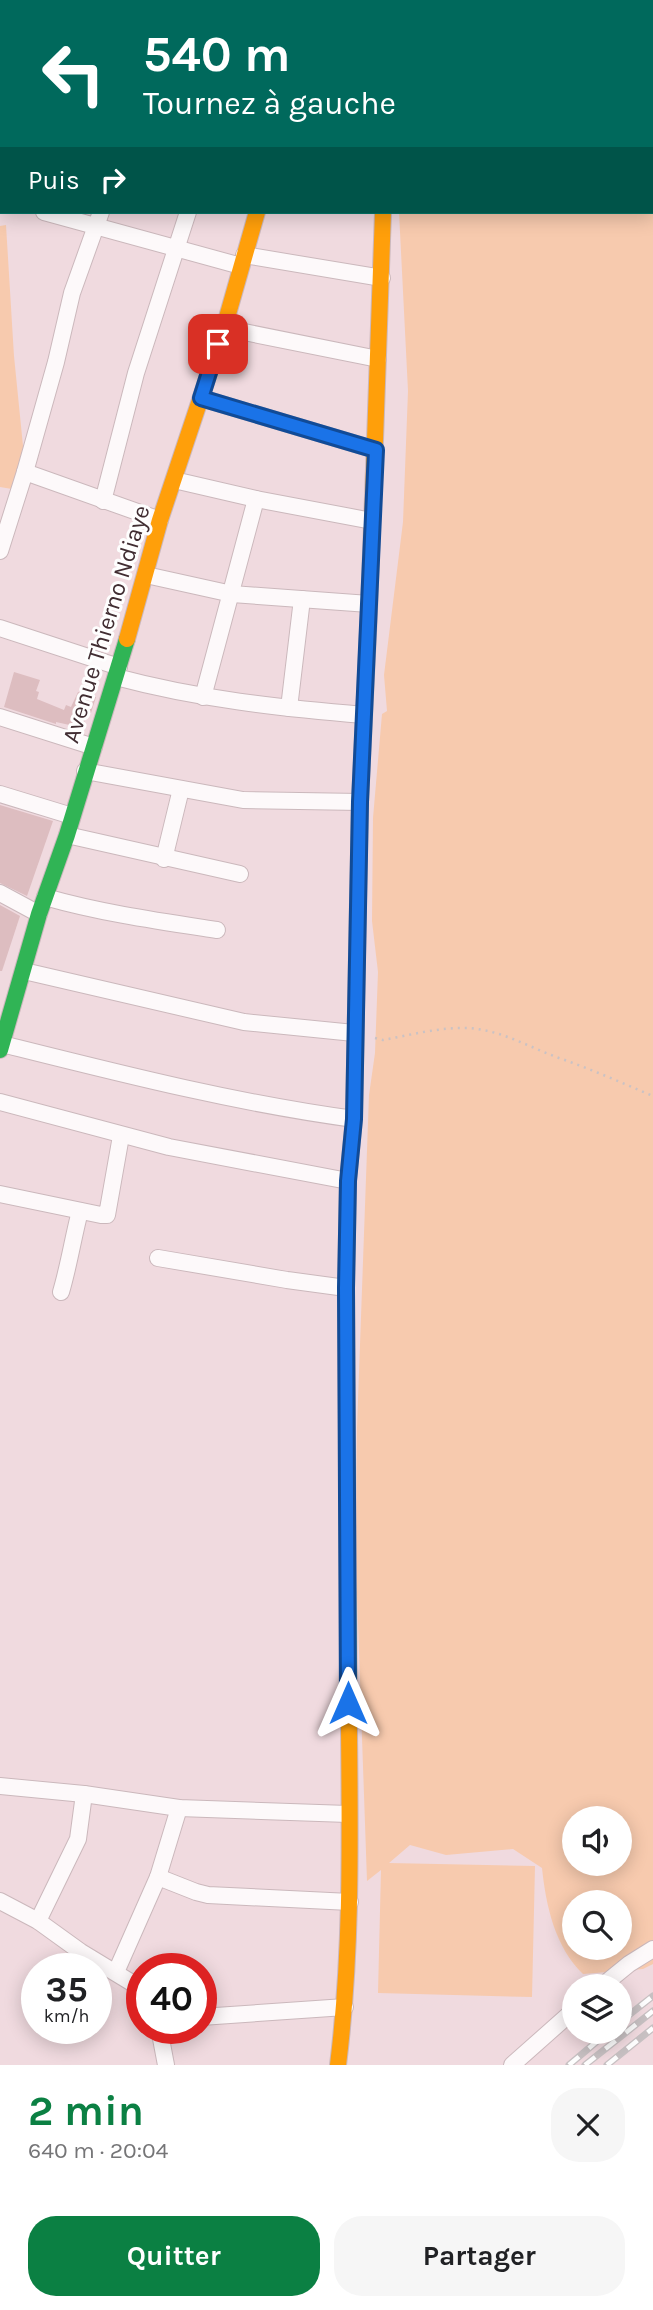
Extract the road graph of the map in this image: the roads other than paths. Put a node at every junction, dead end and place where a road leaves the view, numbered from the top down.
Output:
1 (58, 214) edge
2 (187, 214) edge
3 (256, 214) edge
4 (383, 214) edge
5 (98, 220) edge
6 (177, 247) junction
7 (242, 260) junction
8 (382, 278) junction
9 (224, 328) junction
10 (378, 359) junction
11 (201, 398) junction
12 (376, 450) junction
13 (25, 472) junction
14 (174, 480) junction
15 (0, 492) edge
16 (17, 495) junction
17 (256, 499) junction
18 (103, 501) junction
19 (160, 520) junction
20 (372, 521) junction
21 (0, 551) edge
22 (146, 575) junction
23 (232, 594) junction
24 (302, 599) junction
25 (369, 604) junction
26 (0, 628) edge
27 (118, 672) junction
28 (203, 697) junction
29 (289, 708) junction
30 (365, 715) junction
31 (0, 717) edge
32 (94, 747) junction
33 (85, 771) junction
34 (181, 789) junction
35 (0, 794) edge
36 (360, 802) junction
37 (72, 816) junction
38 (67, 835) junction
39 (164, 859) junction
40 (240, 874) dead end
41 (0, 893) edge
42 (45, 897) junction
43 (39, 914) junction
44 (216, 930) dead end
45 (24, 971) junction
46 (354, 1033) junction
47 (1, 1047) edge
48 (0, 1102) edge
49 (354, 1119) junction
50 (121, 1136) junction
51 (348, 1181) junction
52 (0, 1194) edge
53 (80, 1211) junction
54 (158, 1258) dead end
55 (346, 1288) junction
56 (61, 1292) dead end
57 (0, 1786) edge
58 (84, 1794) junction
59 (179, 1808) junction
60 (348, 1814) junction
61 (158, 1877) junction
62 (0, 1900) edge
63 (350, 1902) junction
64 (38, 1921) junction
65 (653, 1949) edge
66 (116, 1972) junction
67 (617, 1974) edge
68 (126, 1979) edge
69 (345, 2007) junction
70 (217, 2016) edge
71 (562, 2021) edge
72 (162, 2044) edge
73 (166, 2065) edge
74 (338, 2065) edge
75 (512, 2065) edge

1 - 5 street
2 - 6 street
3 - 7 street, Avenue Thierno Ndiaye
4 - 8 street
5 - 6 street
5 - 13 street
6 - 7 street
6 - 18 street
7 - 8 street
7 - 9 street, Avenue Thierno Ndiaye
8 - 10 street
9 - 10 street
9 - 11 street, Avenue Thierno Ndiaye
10 - 12 street
11 - 12 street
11 - 14 street, Avenue Thierno Ndiaye
12 - 20 street
13 - 16 street
13 - 18 street
14 - 17 street
14 - 19 street, Avenue Thierno Ndiaye
15 - 16 street
16 - 21 street
17 - 20 street
17 - 23 street
18 - 19 street
19 - 22 street, Avenue Thierno Ndiaye
20 - 25 street
22 - 23 street
22 - 27 street, Avenue Thierno Ndiaye
23 - 24 street
23 - 28 street
24 - 25 street
24 - 29 street
25 - 30 street
26 - 27 street
27 - 28 street
27 - 32 street, Avenue Thierno Ndiaye
28 - 29 street
29 - 30 street
30 - 36 street
31 - 32 street
32 - 33 street, Avenue Thierno Ndiaye
33 - 34 street
33 - 37 street, Avenue Thierno Ndiaye
34 - 36 street
34 - 39 street
35 - 37 street
36 - 46 street
37 - 38 street, Avenue Thierno Ndiaye
38 - 39 street
38 - 42 street, Avenue Thierno Ndiaye
39 - 40 street
41 - 43 street
42 - 43 street, Avenue Thierno Ndiaye
42 - 44 street
43 - 45 street, Avenue Thierno Ndiaye
45 - 46 street
45 - 47 street, Avenue Thierno Ndiaye
46 - 49 street
47 - 49 street
48 - 50 street
49 - 51 street
50 - 51 street
50 - 53 street
51 - 55 street
52 - 53 street
53 - 56 street
54 - 55 street
55 - 60 street
57 - 58 street
58 - 59 street
58 - 64 street
59 - 60 street
59 - 61 street
60 - 63 street
61 - 63 street
61 - 66 street
62 - 64 street
63 - 69 street
64 - 66 street
65 - 67 street
66 - 68 street
69 - 70 street
69 - 74 street
71 - 75 street
72 - 73 street

